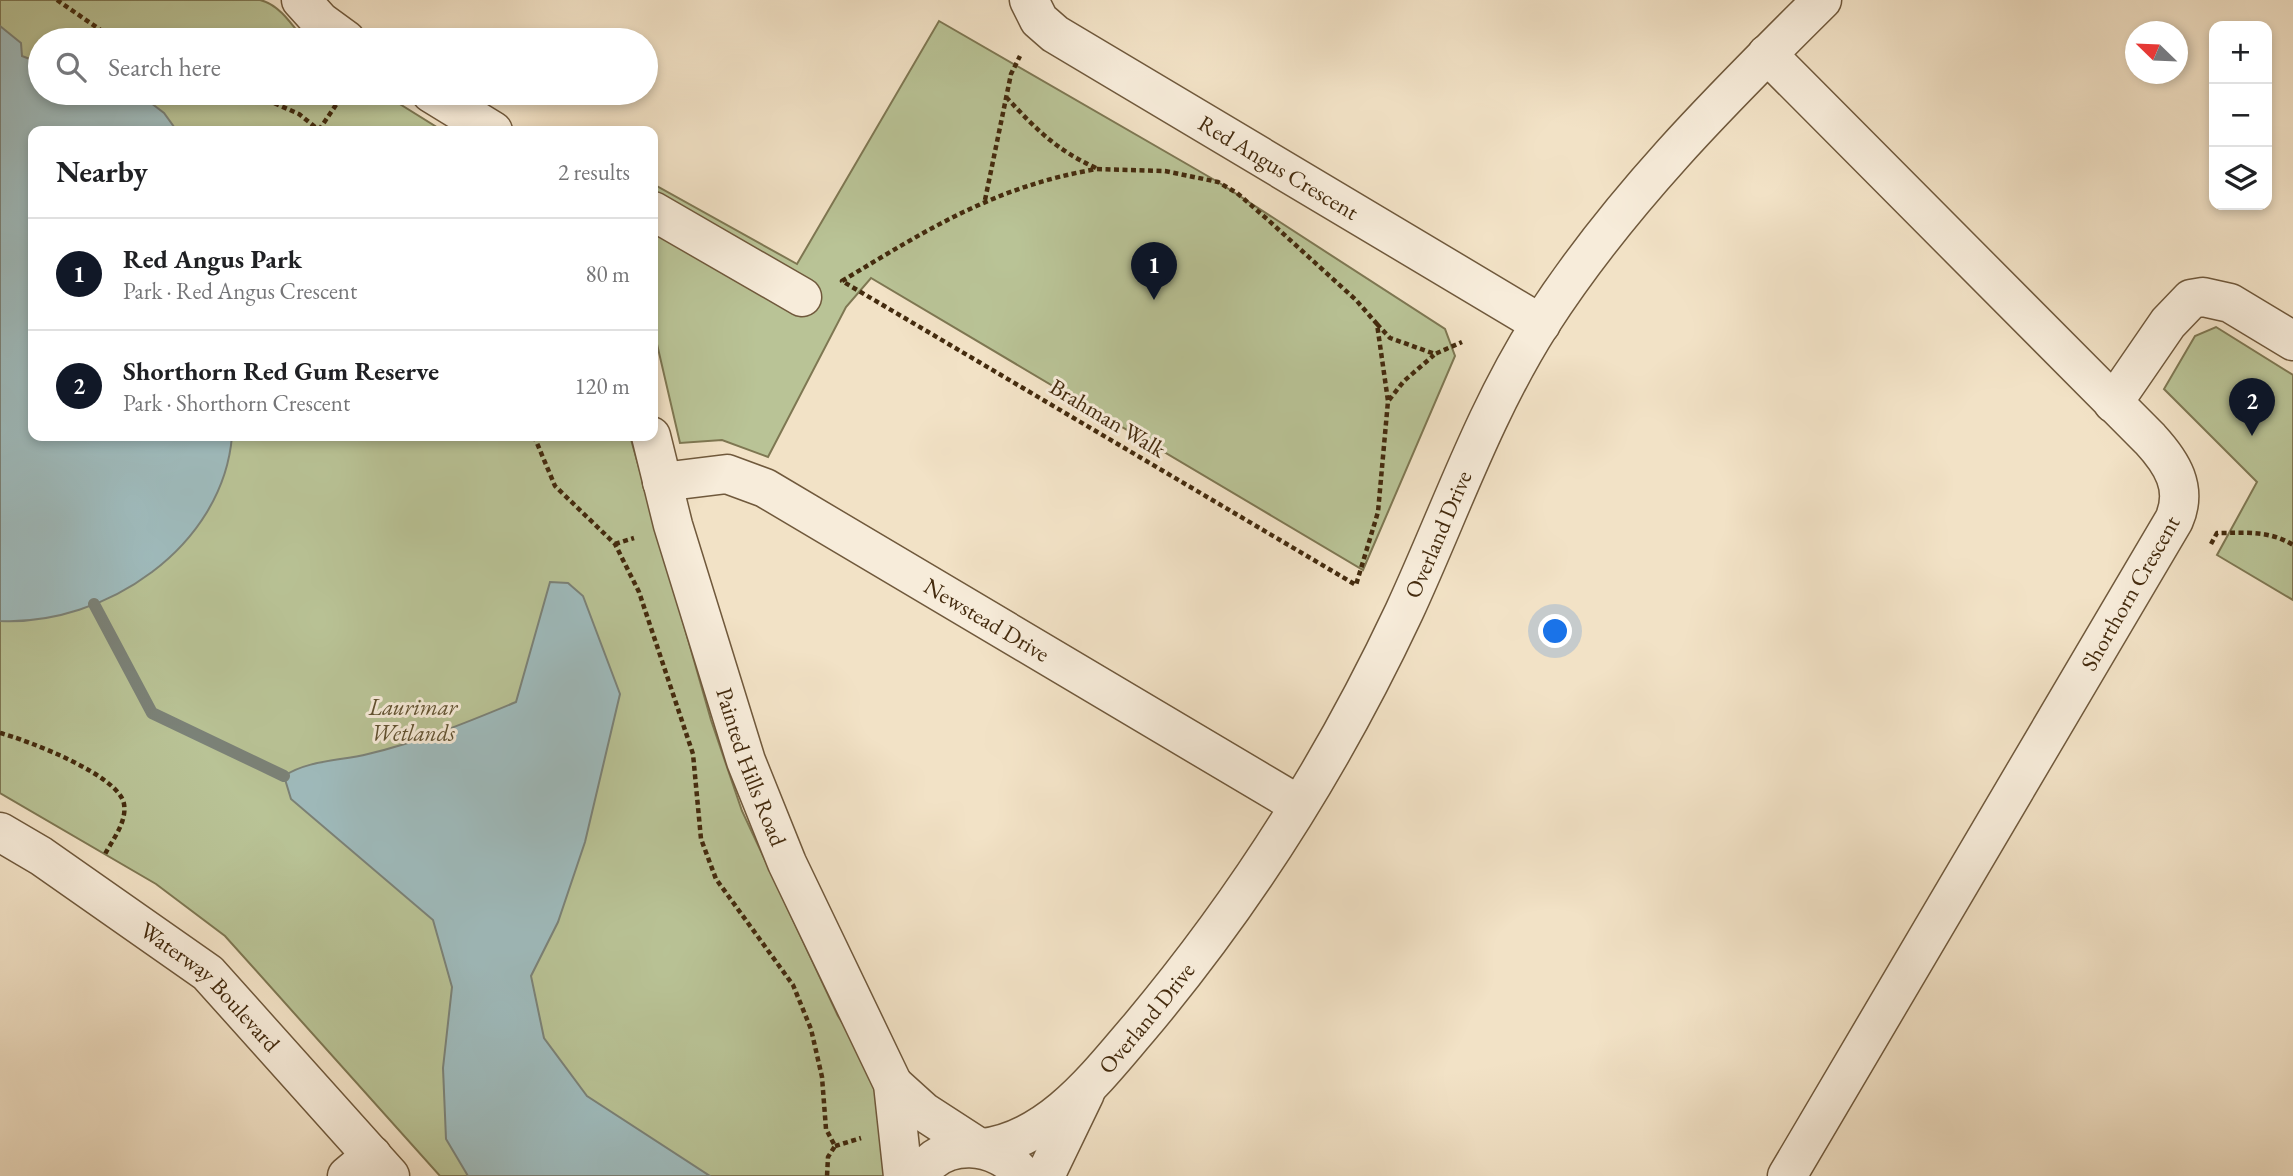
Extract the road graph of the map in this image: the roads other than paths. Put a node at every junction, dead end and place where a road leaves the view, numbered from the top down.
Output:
1 (301, 0) edge
2 (1822, 0) edge
3 (1034, 10) edge
4 (330, 28) edge
5 (1767, 54) junction
6 (451, 105) edge
7 (485, 126) edge
8 (658, 214) edge
9 (802, 297) dead end
10 (1541, 324) junction
11 (2293, 341) edge
12 (2113, 402) junction
13 (651, 441) edge
14 (662, 482) junction
15 (1299, 805) junction
16 (0, 832) edge
17 (893, 1084) junction
18 (1086, 1091) junction
19 (980, 1148) junction
20 (370, 1169) edge
21 (903, 1176) edge
22 (919, 1176) edge
23 (1023, 1176) edge
24 (1045, 1176) edge
25 (1787, 1176) edge

1 - 4 street
2 - 5 street, Overland Drive
3 - 10 street, Red Angus Crescent
5 - 10 street, Overland Drive
5 - 12 street, Shorthorn Crescent
6 - 7 street
8 - 9 street
10 - 15 street, Overland Drive
11 - 12 street
12 - 25 street, Shorthorn Crescent
13 - 14 street, Painted Hills Road
14 - 15 street, Newstead Drive
14 - 17 street, Painted Hills Road
15 - 18 street, Overland Drive
16 - 20 street, Waterway Boulevard
17 - 19 street, Painted Hills Road
17 - 21 street, Painted Hills Road
18 - 19 street, Overland Drive
18 - 24 street, Overland Drive
19 - 22 street, Overland Drive
19 - 23 street, Painted Hills Road

